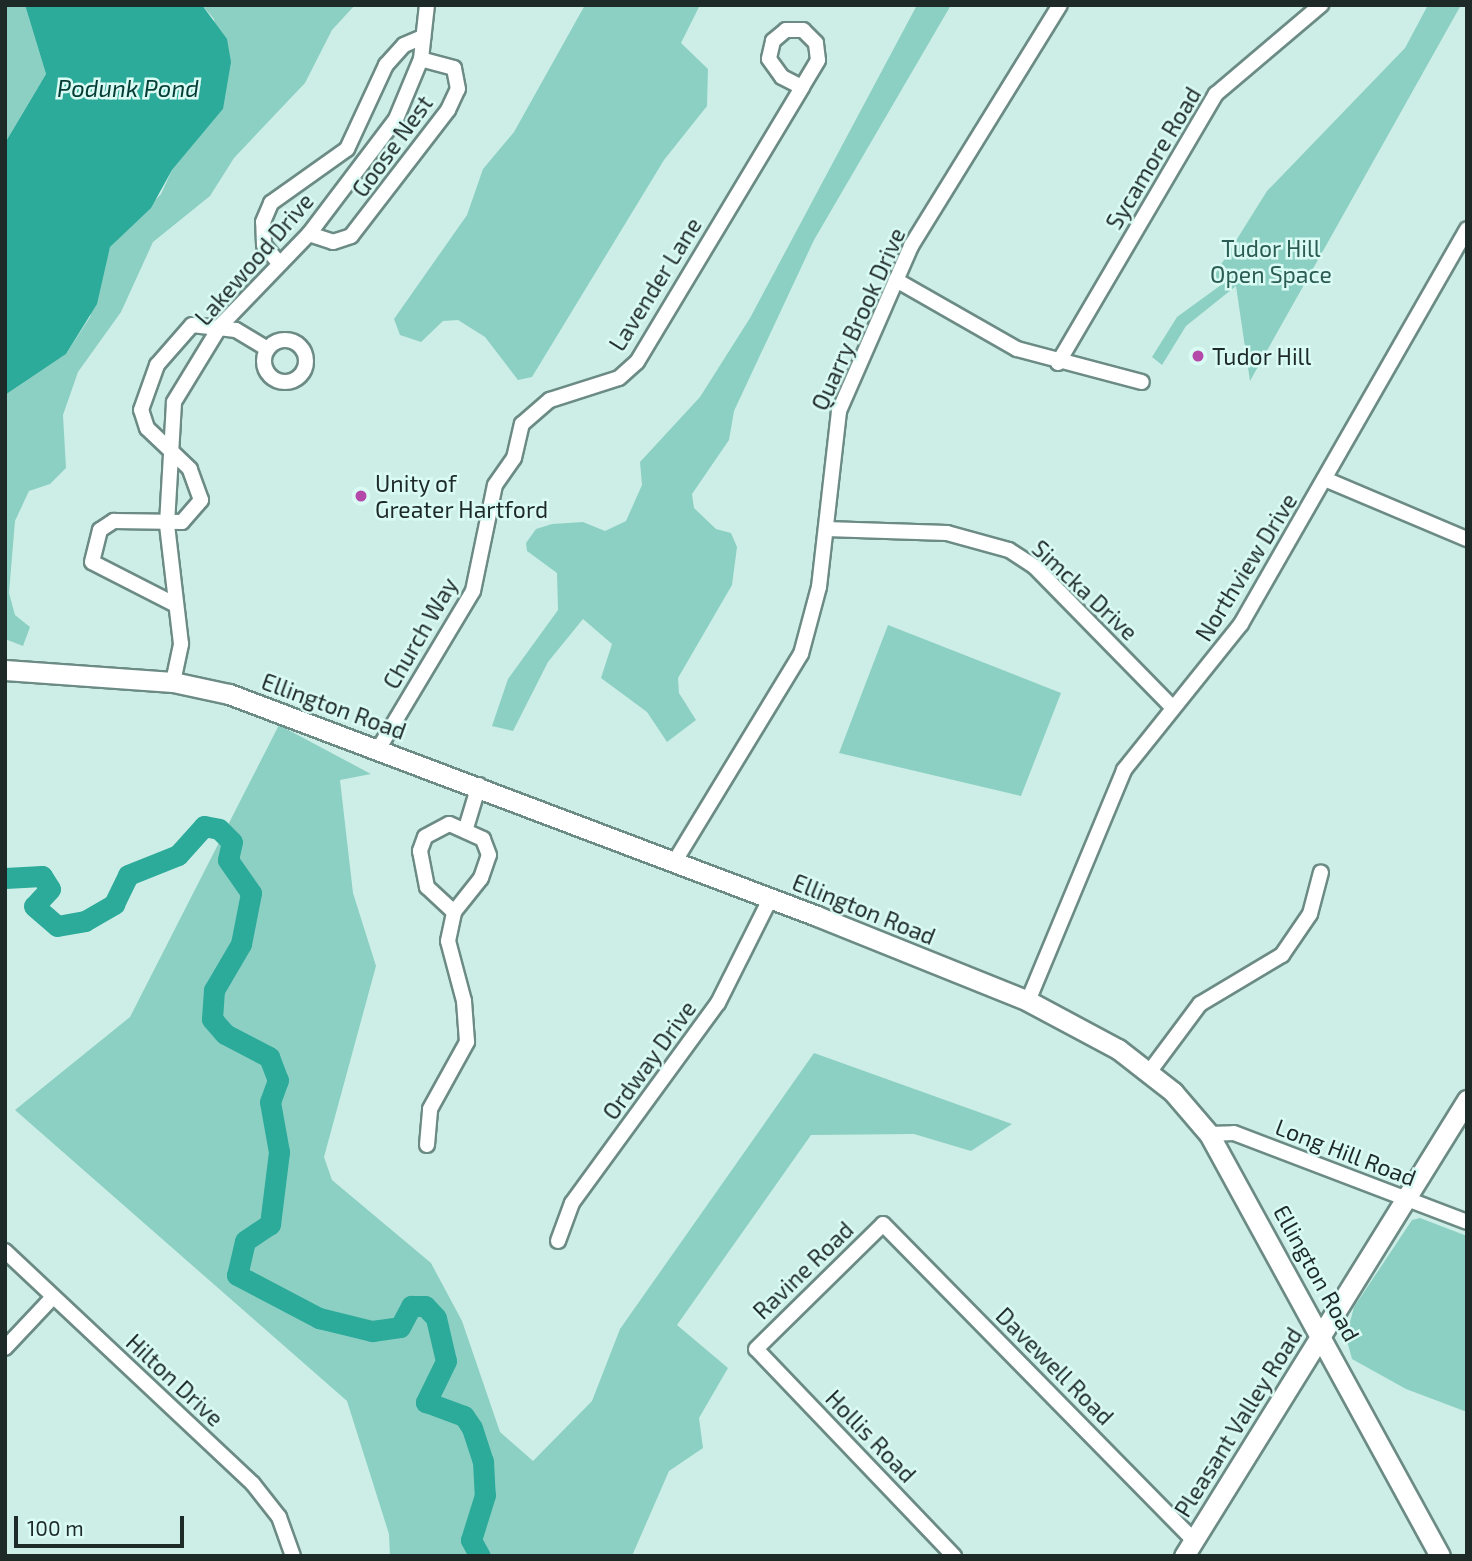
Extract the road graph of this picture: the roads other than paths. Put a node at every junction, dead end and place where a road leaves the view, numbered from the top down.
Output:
1 (427, 5) edge
2 (1060, 5) edge
3 (1321, 5) edge
4 (423, 37) junction
5 (421, 59) junction
6 (802, 87) dead end
7 (347, 149) junction
8 (365, 161) junction
9 (1467, 229) edge
10 (309, 234) junction
11 (279, 263) junction
12 (896, 281) junction
13 (221, 325) junction
14 (266, 348) dead end
15 (1058, 363) junction
16 (1142, 382) dead end
17 (168, 445) junction
18 (514, 458) joint
19 (1327, 480) junction
20 (167, 524) junction
21 (826, 529) junction
22 (1467, 539) edge
23 (176, 605) junction
24 (5, 670) edge
25 (173, 682) junction
26 (1171, 706) junction
27 (379, 748) junction
28 (479, 785) junction
29 (466, 828) junction
30 (675, 861) junction
31 (1321, 872) dead end
32 (770, 899) junction
33 (454, 912) junction
34 (1028, 1001) junction
35 (1150, 1071) junction
36 (1467, 1100) edge
37 (1209, 1134) junction
38 (427, 1145) dead end
39 (1406, 1200) junction
40 (1467, 1222) edge
41 (883, 1224) joint
42 (558, 1241) dead end
43 (5, 1251) edge
44 (53, 1297) junction
45 (1323, 1332) junction
46 (5, 1348) edge
47 (756, 1349) joint
48 (1189, 1548) edge
49 (293, 1556) edge
50 (954, 1556) edge
51 (1440, 1556) edge

1 - 4 street, Lakewood Drive
2 - 12 street, Quarry Brook Drive
3 - 15 street, Sycamore Road
4 - 5 street, Lakewood Drive
4 - 7 street
5 - 8 street, Lakewood Drive
5 - 10 street, Goose Nest
6 - 18 street, Lavender Lane
7 - 8 street
7 - 11 street
8 - 10 street, Lakewood Drive
9 - 19 street, Northview Drive
10 - 11 street, Lakewood Drive
11 - 13 street, Lakewood Drive
12 - 15 street
12 - 21 street, Quarry Brook Drive
13 - 14 street
13 - 17 street, Lakewood Drive
13 - 17 street
15 - 16 street
17 - 20 street, Lakewood Drive
17 - 20 street
18 - 27 street, Church Way
19 - 22 street
19 - 26 street, Northview Drive
20 - 23 street, Lakewood Drive
20 - 23 street
21 - 26 street, Simcka Drive
21 - 30 street, Quarry Brook Drive
23 - 25 street, Lakewood Drive
24 - 25 main road, Ellington Road
25 - 27 main road, Ellington Road
26 - 34 street, Northview Drive
27 - 28 main road, Ellington Road
28 - 29 street
28 - 30 main road, Ellington Road
29 - 33 street
29 - 33 street
30 - 32 main road, Ellington Road
31 - 35 street
32 - 34 main road, Ellington Road
32 - 42 street, Ordway Drive
33 - 38 street
34 - 35 main road, Ellington Road
35 - 37 main road, Ellington Road
36 - 39 main road, Pleasant Valley Road
37 - 39 street, Long Hill Road
37 - 45 main road, Ellington Road
39 - 40 street, Long Hill Road
39 - 45 main road, Pleasant Valley Road
41 - 47 street, Ravine Road
41 - 48 street, Davewell Road
43 - 44 street, Hilton Drive
44 - 46 street
44 - 49 street, Hilton Drive
45 - 48 main road, Pleasant Valley Road
45 - 51 main road, Ellington Road
47 - 50 street, Hollis Road

